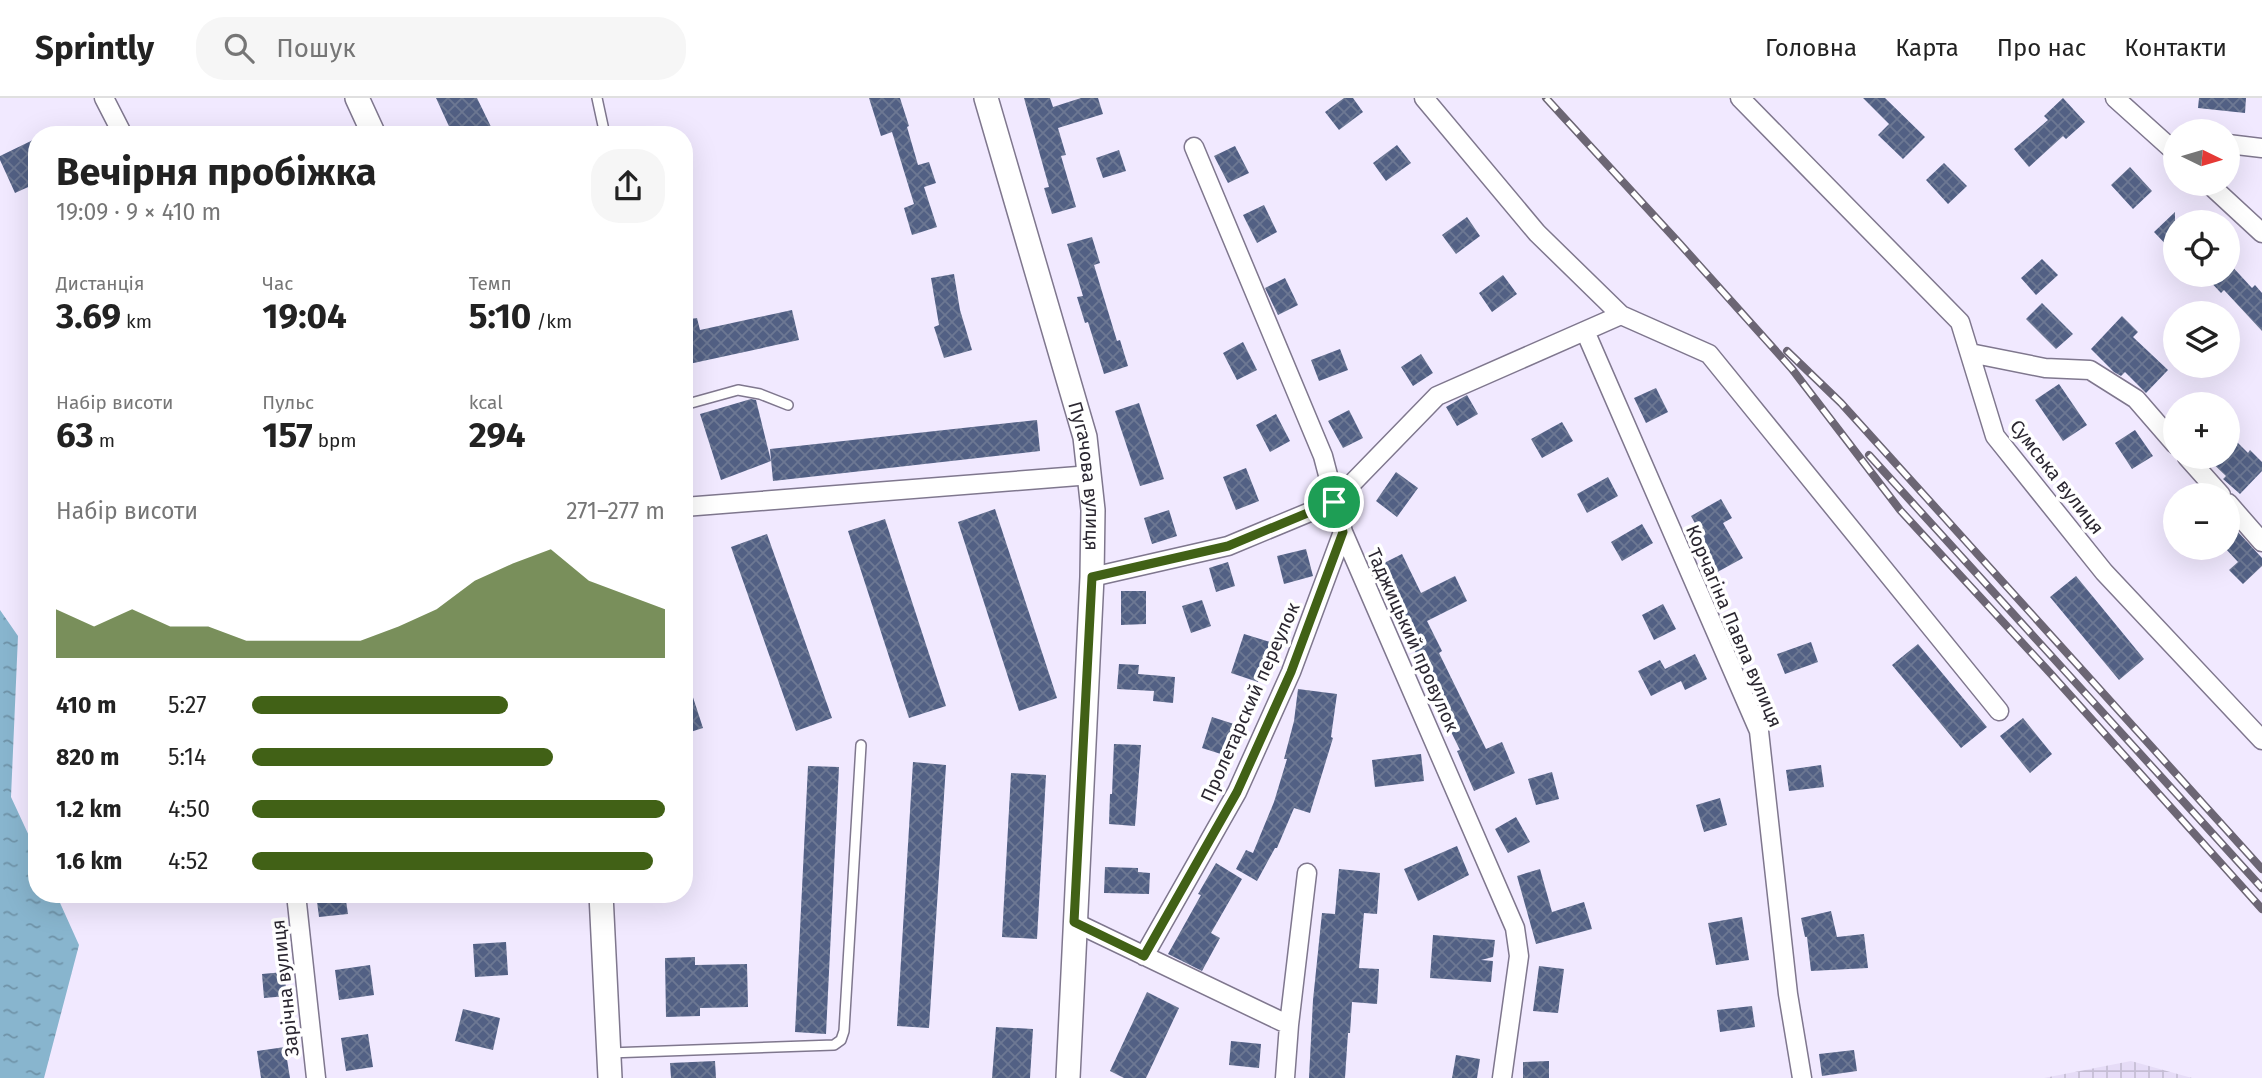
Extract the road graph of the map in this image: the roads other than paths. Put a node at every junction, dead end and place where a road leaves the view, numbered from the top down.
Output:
1 (104, 98) edge
2 (357, 98) edge
3 (597, 98) edge
4 (986, 98) edge
5 (1424, 98) edge
6 (1740, 98) edge
7 (2115, 98) edge
8 (118, 126) edge
9 (370, 126) edge
10 (603, 126) edge
11 (2163, 135) edge
12 (2240, 146) edge
13 (1194, 147) dead end
14 (2262, 148) edge
15 (2222, 196) edge
16 (2262, 233) edge
17 (1621, 315) junction
18 (1585, 331) junction
19 (1970, 353) junction
20 (693, 402) edge
21 (788, 405) dead end
22 (2163, 429) edge
23 (2198, 469) edge
24 (1091, 475) junction
25 (2210, 483) edge
26 (1334, 502) junction
27 (693, 504) edge
28 (2240, 517) edge
29 (1343, 532) junction
30 (2262, 542) edge
31 (1092, 577) junction
32 (1999, 710) dead end
33 (2262, 740) edge
34 (861, 745) dead end
35 (1307, 873) dead end
36 (297, 903) edge
37 (601, 903) edge
38 (1074, 922) junction
39 (1144, 956) junction
40 (1289, 1025) junction
41 (609, 1053) junction
42 (316, 1078) edge
43 (610, 1078) edge
44 (1068, 1078) edge
45 (1286, 1078) edge
46 (1502, 1078) edge
47 (1802, 1078) edge

1 - 8 street
2 - 9 street
3 - 10 lane
4 - 24 street, Пугачова вулиця
5 - 17 street
6 - 19 street, Сумська вулиця
7 - 11 street
12 - 14 street
13 - 26 street, Таджицький провулок
15 - 16 street
17 - 18 street
17 - 32 street
18 - 26 street
18 - 47 street, Корчагіна Павла вулиця
19 - 22 street
19 - 33 street, Сумська вулиця
20 - 21 lane
23 - 25 street
24 - 27 street
24 - 31 street, Пугачова вулиця
26 - 29 street, Таджицький провулок
26 - 31 street
28 - 30 street
29 - 39 street, Пролетарский переулок
29 - 46 street, Таджицький провулок
31 - 38 street, Пугачова вулиця
34 - 41 lane
35 - 40 street
36 - 42 street, Зарічна вулиця
37 - 41 street
38 - 39 street
38 - 44 street, Пугачова вулиця
39 - 40 street
40 - 45 street
41 - 43 street

